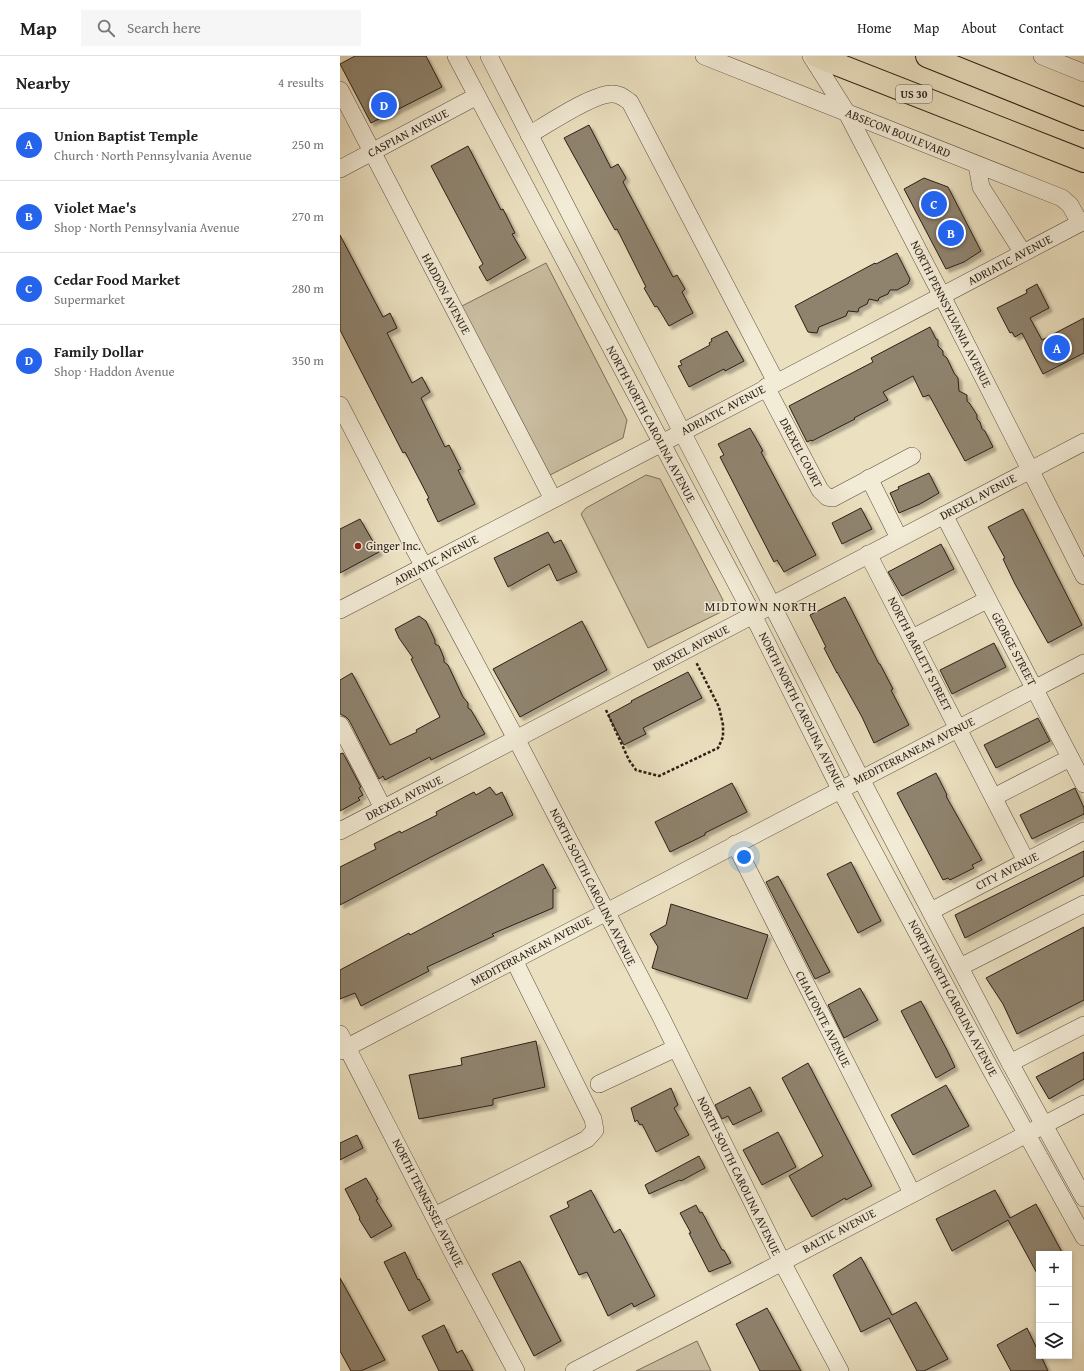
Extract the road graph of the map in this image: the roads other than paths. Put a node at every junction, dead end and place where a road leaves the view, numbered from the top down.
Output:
1 (456, 56) edge
2 (489, 56) edge
3 (704, 56) edge
4 (811, 56) edge
5 (816, 56) edge
6 (927, 56) edge
7 (1042, 56) edge
8 (1084, 73) edge
9 (340, 90) edge
10 (476, 96) junction
11 (847, 113) junction
12 (1084, 119) edge
13 (529, 135) junction
14 (372, 152) junction
15 (1084, 161) edge
16 (977, 165) junction
17 (340, 169) edge
18 (1082, 222) edge
19 (1023, 253) junction
20 (942, 296) junction
21 (771, 385) junction
22 (340, 405) edge
23 (682, 432) junction
24 (1084, 442) edge
25 (662, 443) junction
26 (912, 456) dead end
27 (1029, 469) junction
28 (869, 478) junction
29 (553, 499) junction
30 (944, 515) junction
31 (899, 538) junction
32 (868, 554) junction
33 (424, 566) junction
34 (1084, 576) edge
35 (988, 600) junction
36 (772, 605) junction
37 (340, 610) edge
38 (753, 615) junction
39 (912, 638) junction
40 (1084, 663) edge
41 (1035, 688) junction
42 (340, 725) edge
43 (958, 728) junction
44 (516, 739) junction
45 (1070, 758) junction
46 (860, 779) junction
47 (1084, 784) edge
48 (840, 789) junction
49 (994, 797) junction
50 (383, 808) junction
51 (340, 831) edge
52 (1084, 831) edge
53 (735, 844) junction
54 (1026, 861) junction
55 (1084, 904) edge
56 (931, 911) junction
57 (606, 912) junction
58 (514, 960) junction
59 (960, 967) junction
60 (1084, 1025) edge
61 (342, 1044) edge
62 (676, 1048) junction
63 (1010, 1063) junction
64 (599, 1084) dead end
65 (1084, 1104) edge
66 (1044, 1125) junction
67 (1027, 1134) junction
68 (912, 1193) junction
69 (1084, 1198) edge
70 (434, 1216) junction
71 (1084, 1237) edge
72 (782, 1262) junction
73 (516, 1371) edge
74 (574, 1371) edge
75 (840, 1371) edge

1 - 10 street, NORTH NORTH CAROLINA AVENUE
2 - 13 street, NORTH NORTH CAROLINA AVENUE
3 - 11 street, ABSECON BOULEVARD
4 - 11 street, NORTH PENNSYLVANIA AVENUE
5 - 15 highway, US 30
6 - 12 highway
7 - 8 street
9 - 14 street, HADDON AVENUE
10 - 14 street, CASPIAN AVENUE
10 - 25 street, NORTH NORTH CAROLINA AVENUE
11 - 16 street, ABSECON BOULEVARD
11 - 20 street, NORTH PENNSYLVANIA AVENUE
13 - 21 street
13 - 23 street, NORTH NORTH CAROLINA AVENUE
14 - 17 street, CASPIAN AVENUE
14 - 29 street, HADDON AVENUE
16 - 18 street, ABSECON BOULEVARD
16 - 19 street
18 - 19 street, ADRIATIC AVENUE
19 - 20 street, ADRIATIC AVENUE
20 - 21 street, ADRIATIC AVENUE
20 - 27 street, NORTH PENNSYLVANIA AVENUE
21 - 23 street, ADRIATIC AVENUE
21 - 28 street, DREXEL COURT
22 - 33 street, NORTH SOUTH CAROLINA AVENUE
23 - 25 street, ADRIATIC AVENUE
23 - 36 street, NORTH NORTH CAROLINA AVENUE
24 - 27 street, DREXEL AVENUE
25 - 29 street, ADRIATIC AVENUE
25 - 38 street, NORTH NORTH CAROLINA AVENUE
26 - 28 street, DREXEL COURT
27 - 30 street, DREXEL AVENUE
27 - 34 street, NORTH PENNSYLVANIA AVENUE
28 - 31 street
29 - 33 street, ADRIATIC AVENUE
30 - 31 street, DREXEL AVENUE
30 - 35 street, GEORGE STREET
31 - 32 street, DREXEL AVENUE
32 - 36 street, DREXEL AVENUE
32 - 39 street, NORTH BARLETT STREET
33 - 37 street, ADRIATIC AVENUE
33 - 44 street, NORTH SOUTH CAROLINA AVENUE
35 - 39 street
35 - 41 street, GEORGE STREET
36 - 38 street, DREXEL AVENUE
36 - 46 street, NORTH NORTH CAROLINA AVENUE
38 - 44 street, DREXEL AVENUE
38 - 48 street, NORTH NORTH CAROLINA AVENUE
39 - 43 street, NORTH BARLETT STREET
40 - 41 street, MEDITERRANEAN AVENUE
41 - 43 street, MEDITERRANEAN AVENUE
41 - 45 street, GEORGE STREET
42 - 50 street
43 - 46 street, MEDITERRANEAN AVENUE
43 - 49 street, NORTH BARLETT STREET
44 - 50 street, DREXEL AVENUE
44 - 57 street, NORTH SOUTH CAROLINA AVENUE
45 - 47 street, GEORGE STREET
45 - 49 street
46 - 48 street, MEDITERRANEAN AVENUE
46 - 56 street, NORTH NORTH CAROLINA AVENUE
48 - 53 street, MEDITERRANEAN AVENUE
48 - 67 street, NORTH NORTH CAROLINA AVENUE
49 - 54 street, NORTH BARLETT STREET
50 - 51 street, DREXEL AVENUE
52 - 54 street, CITY AVENUE
53 - 57 street, MEDITERRANEAN AVENUE
53 - 68 street, CHALFONTE AVENUE
54 - 56 street, CITY AVENUE
55 - 59 street
56 - 59 street, NORTH NORTH CAROLINA AVENUE
57 - 58 street, MEDITERRANEAN AVENUE
57 - 62 street, NORTH SOUTH CAROLINA AVENUE
58 - 61 street, MEDITERRANEAN AVENUE
58 - 70 street
59 - 63 street, NORTH NORTH CAROLINA AVENUE
60 - 63 street
61 - 70 street, NORTH TENNESSEE AVENUE
62 - 64 street
62 - 72 street, NORTH SOUTH CAROLINA AVENUE
63 - 66 street, NORTH NORTH CAROLINA AVENUE
65 - 66 street, BALTIC AVENUE
66 - 67 street, BALTIC AVENUE
66 - 69 street, NORTH NORTH CAROLINA AVENUE
67 - 68 street, BALTIC AVENUE
67 - 71 street, NORTH NORTH CAROLINA AVENUE
68 - 72 street, BALTIC AVENUE
70 - 73 street, NORTH TENNESSEE AVENUE
72 - 74 street, BALTIC AVENUE
72 - 75 street, NORTH SOUTH CAROLINA AVENUE

